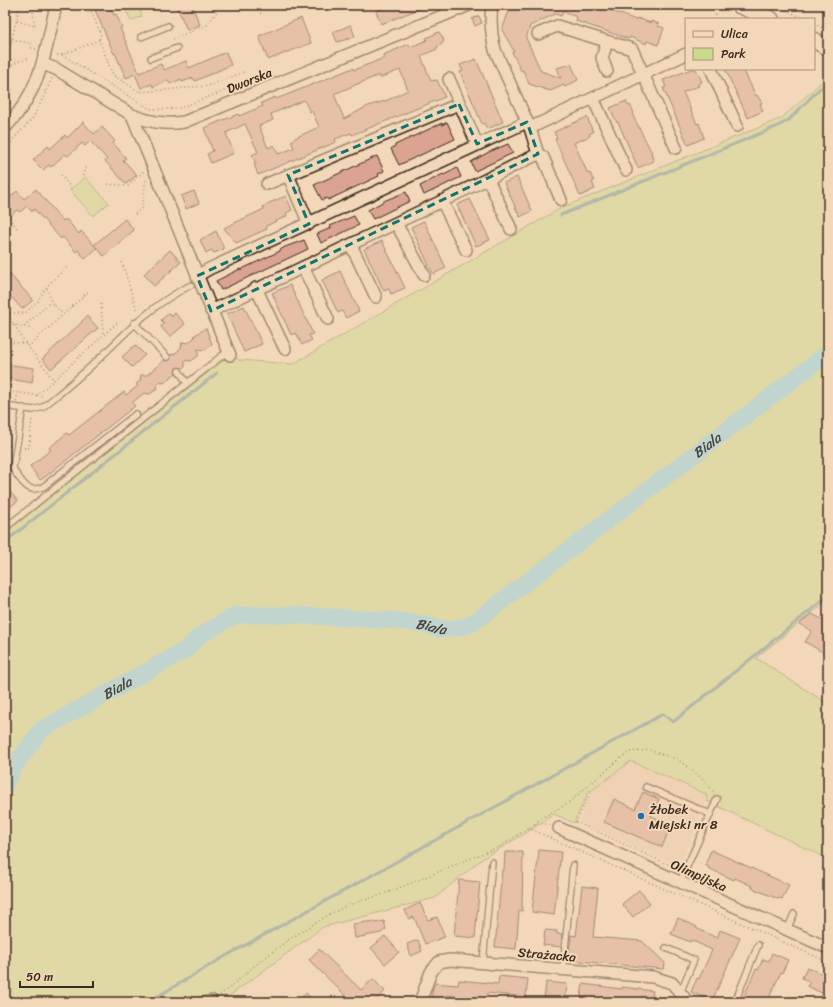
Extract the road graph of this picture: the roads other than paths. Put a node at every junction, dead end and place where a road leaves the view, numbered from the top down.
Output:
1 (56, 5) edge
2 (468, 5) edge
3 (492, 5) edge
4 (738, 5) edge
5 (770, 18) edge
6 (168, 26) dead end
7 (538, 34) dead end
8 (141, 37) dead end
9 (815, 41) edge
10 (607, 42) junction
11 (177, 48) dead end
12 (828, 48) edge
13 (685, 54) edge
14 (151, 58) dead end
15 (43, 64) junction
16 (711, 70) edge
17 (607, 71) dead end
18 (643, 75) junction
19 (450, 79) dead end
20 (593, 98) junction
21 (459, 104) junction
22 (132, 115) junction
23 (528, 125) junction
24 (737, 126) dead end
25 (5, 128) edge
26 (477, 144) junction
27 (676, 148) dead end
28 (538, 154) junction
29 (626, 170) dead end
30 (288, 175) junction
31 (488, 179) junction
32 (267, 184) dead end
33 (562, 200) dead end
34 (442, 201) junction
35 (396, 223) junction
36 (309, 224) junction
37 (512, 229) dead end
38 (350, 245) junction
39 (466, 250) dead end
40 (303, 267) junction
41 (424, 275) dead end
42 (194, 281) junction
43 (256, 288) junction
44 (376, 297) dead end
45 (211, 310) junction
46 (328, 318) dead end
47 (134, 323) junction
48 (285, 349) dead end
49 (226, 355) joint
50 (167, 357) dead end
51 (179, 371) dead end
52 (187, 383) junction
53 (5, 406) edge
54 (23, 408) junction
55 (136, 414) dead end
56 (5, 528) edge
57 (646, 787) dead end
58 (717, 799) road end
59 (710, 814) junction
60 (559, 828) road end
61 (492, 862) dead end
62 (573, 865) dead end
63 (682, 877) junction
64 (794, 914) dead end
65 (787, 930) junction
66 (758, 945) dead end
67 (666, 948) dead end
68 (828, 948) edge
69 (483, 962) junction
70 (564, 969) junction
71 (680, 993) junction
72 (213, 998) road end
73 (193, 1002) edge
74 (420, 1002) edge
75 (688, 1002) edge
76 (735, 1002) edge

1 - 15 street
2 - 22 street, Dworska
3 - 23 street
4 - 5 street
6 - 8 lane
7 - 10 street
9 - 12 street
10 - 17 street
10 - 18 street
11 - 14 lane
13 - 18 street
15 - 22 street, Dworska
15 - 25 street
16 - 24 street
18 - 20 street
18 - 27 street
19 - 21 street
20 - 23 street
20 - 29 street
21 - 26 street
21 - 30 street
22 - 42 street
23 - 26 street
23 - 28 street
26 - 36 street
28 - 31 street
28 - 33 street
30 - 32 street
30 - 36 street
31 - 34 street
31 - 37 street
34 - 35 street
34 - 39 street
35 - 38 street
35 - 41 street
36 - 42 street
38 - 40 street
38 - 44 street
40 - 43 street
40 - 46 street
42 - 45 street
42 - 47 lane
43 - 45 street
43 - 48 street
45 - 49 street
47 - 50 lane
47 - 54 lane
49 - 52 lane
51 - 52 lane
52 - 56 lane
53 - 54 lane
54 - 55 lane
57 - 59 lane
58 - 59 lane
59 - 63 lane
60 - 63 street, Olimpijska
61 - 69 lane
62 - 70 lane
63 - 65 street, Olimpijska
64 - 65 lane
65 - 68 street, Olimpijska
66 - 76 lane
67 - 71 lane
69 - 70 street, Strażacka
69 - 74 street, Strażacka
70 - 71 street, Strażacka
71 - 75 street, Strażacka
72 - 73 lane

